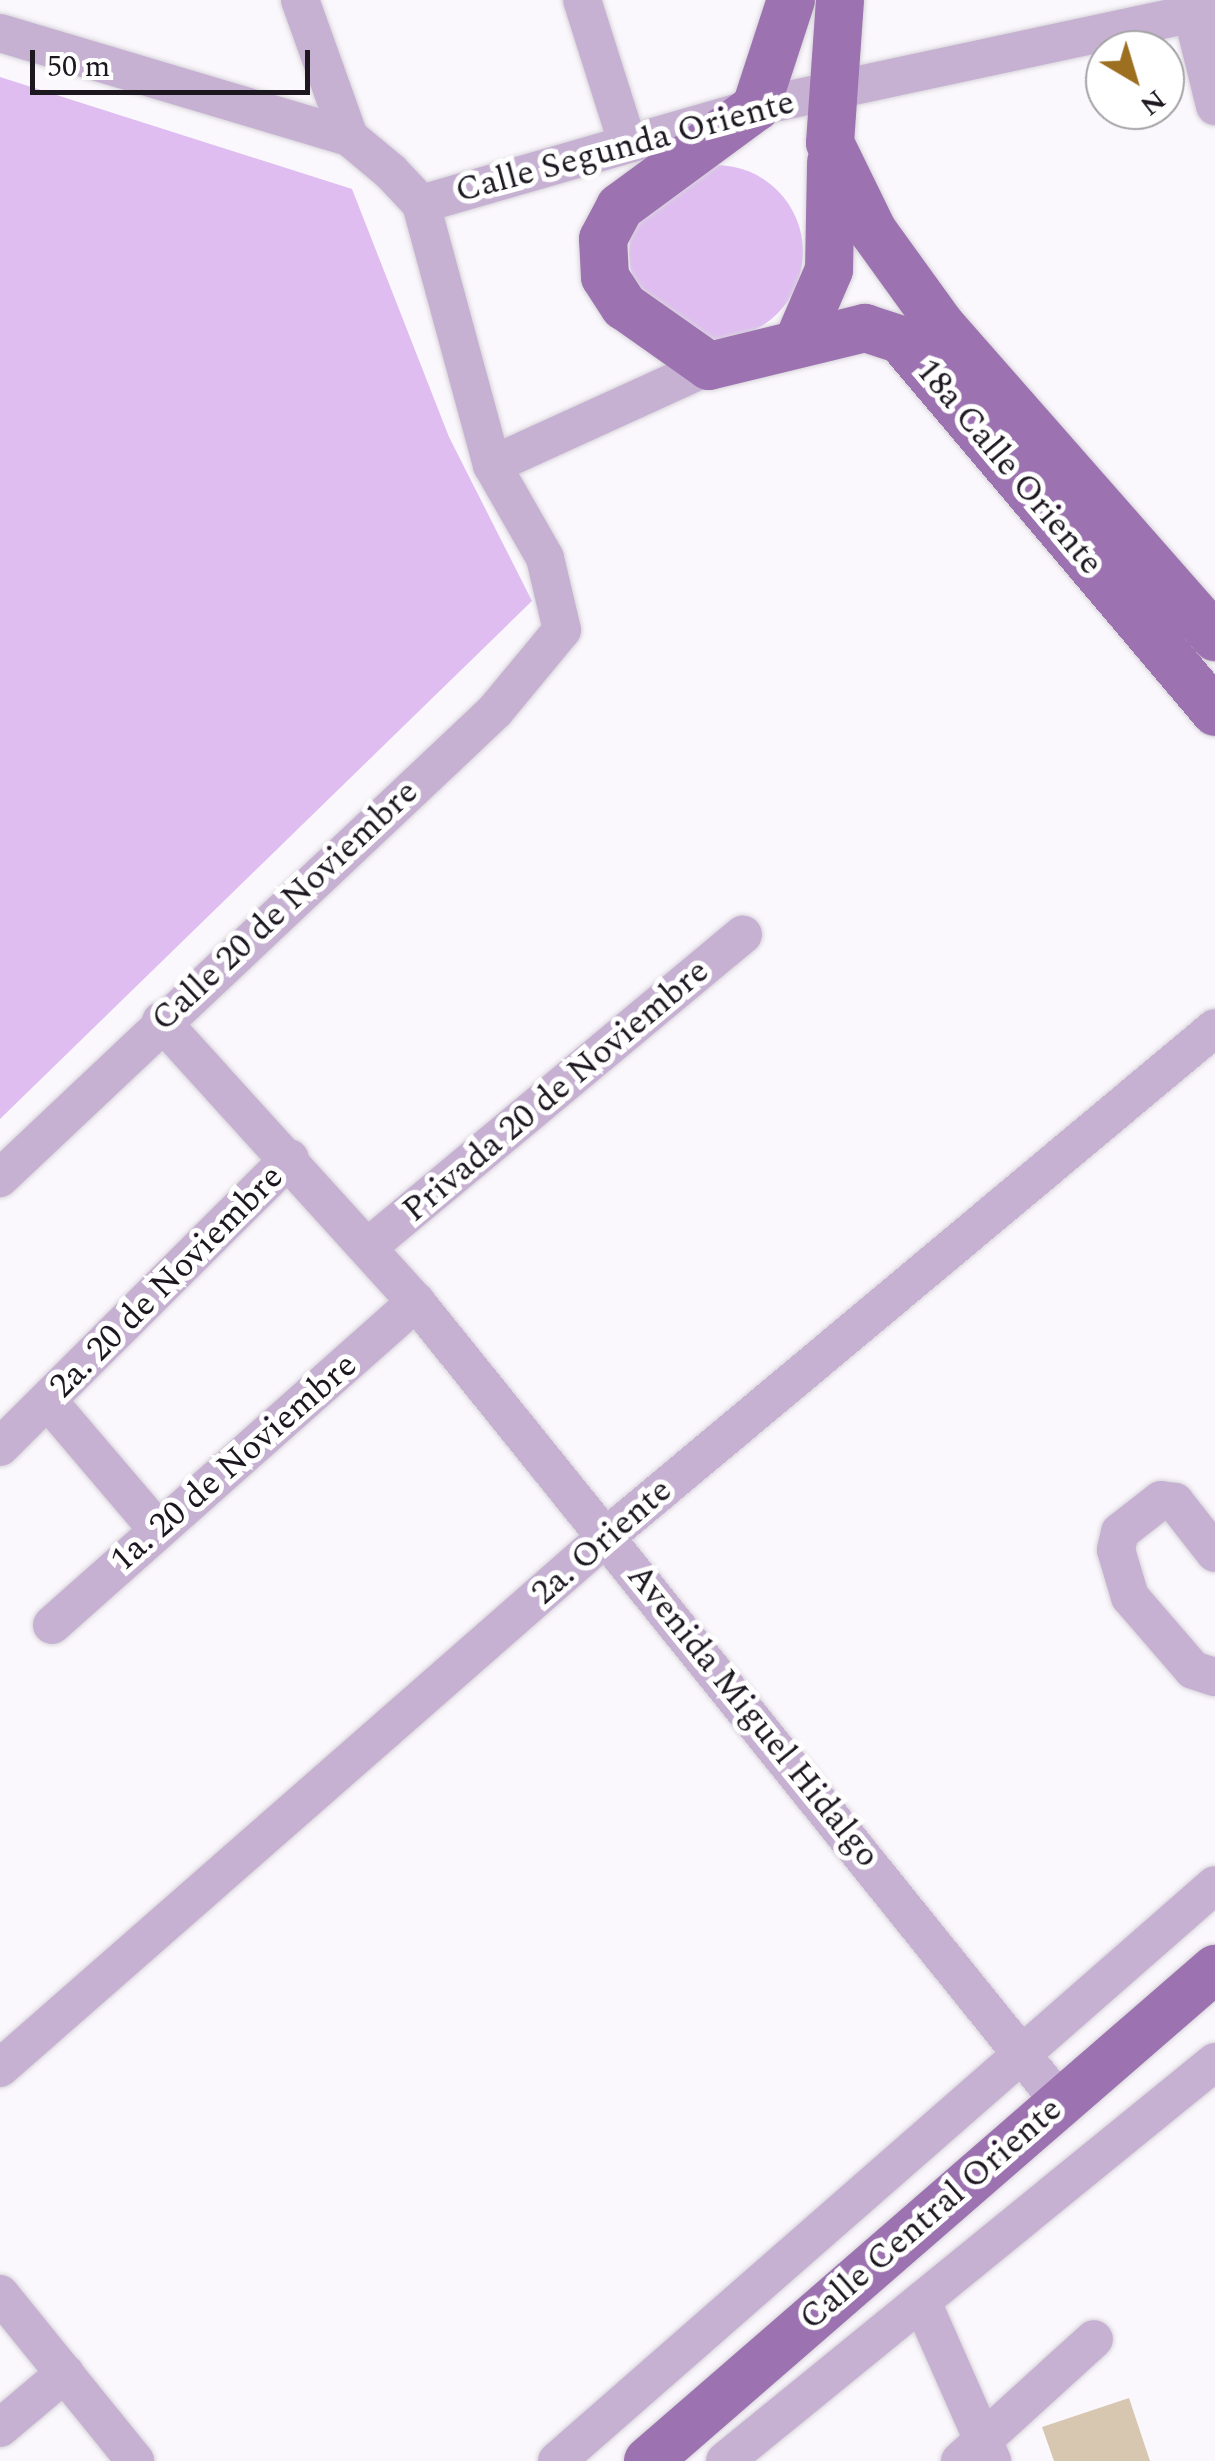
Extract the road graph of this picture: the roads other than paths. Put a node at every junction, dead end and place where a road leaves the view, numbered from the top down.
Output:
1 (300, 0) edge
2 (582, 0) edge
3 (792, 0) edge
4 (840, 0) edge
5 (1203, 11) edge
6 (0, 33) edge
7 (829, 92) junction
8 (1215, 106) edge
9 (756, 107) junction
10 (349, 137) junction
11 (626, 139) junction
12 (830, 143) junction
13 (421, 204) junction
14 (798, 342) junction
15 (709, 366) junction
16 (492, 464) junction
17 (1215, 637) edge
18 (1215, 712) edge
19 (743, 935) dead end
20 (161, 1021) junction
21 (1215, 1028) edge
22 (290, 1158) junction
23 (0, 1178) edge
24 (368, 1248) junction
25 (416, 1302) junction
26 (48, 1402) junction
27 (0, 1447) edge
28 (157, 1529) junction
29 (607, 1536) junction
30 (1215, 1553) edge
31 (52, 1625) dead end
32 (1215, 1678) edge
33 (1215, 1885) edge
34 (1215, 1969) edge
35 (1023, 2048) junction
36 (1215, 2062) edge
37 (0, 2068) edge
38 (1060, 2102) junction
39 (0, 2294) edge
40 (922, 2302) junction
41 (1094, 2340) dead end
42 (65, 2374) junction
43 (0, 2428) edge
44 (979, 2455) edge
45 (731, 2459) edge
46 (135, 2461) edge
47 (557, 2461) edge
48 (648, 2461) edge

1 - 10 street
2 - 11 street
3 - 9 main road
4 - 7 main road, 18a Calle Oriente
5 - 7 street, Calle Segunda Oriente
5 - 8 street
6 - 10 street
7 - 9 street, Calle Segunda Oriente
7 - 12 main road, 18a Calle Oriente
9 - 11 street, Calle Segunda Oriente
9 - 15 main road
10 - 13 street
11 - 13 street, Calle Segunda Oriente
12 - 14 main road
12 - 17 main road, 18a Calle Oriente
13 - 16 street
14 - 15 main road, 18a Calle Oriente
14 - 18 main road, 18a Calle Oriente
15 - 16 street
16 - 20 street, Calle 20 de Noviembre
19 - 24 street, Privada 20 de Noviembre
20 - 22 street, Avenida Miguel Hidalgo
20 - 23 street, Calle 20 de Noviembre
21 - 29 street, 2a. Oriente
22 - 24 street, Avenida Miguel Hidalgo
22 - 26 street, 2a. 20 de Noviembre
24 - 25 street, Avenida Miguel Hidalgo
25 - 28 street, 1a. 20 de Noviembre
25 - 29 street, Avenida Miguel Hidalgo
26 - 27 street, 2a. 20 de Noviembre
26 - 28 street
28 - 31 street, 1a. 20 de Noviembre
29 - 35 street, Avenida Miguel Hidalgo
29 - 37 street, 2a. Oriente
30 - 32 street
33 - 35 street
34 - 38 main road, Calle Central Oriente
35 - 38 street, Avenida Miguel Hidalgo
35 - 47 street
36 - 40 street
38 - 48 main road, Calle Central Oriente
39 - 42 street
40 - 44 street
40 - 45 street
41 - 44 street
42 - 43 street
42 - 46 street

